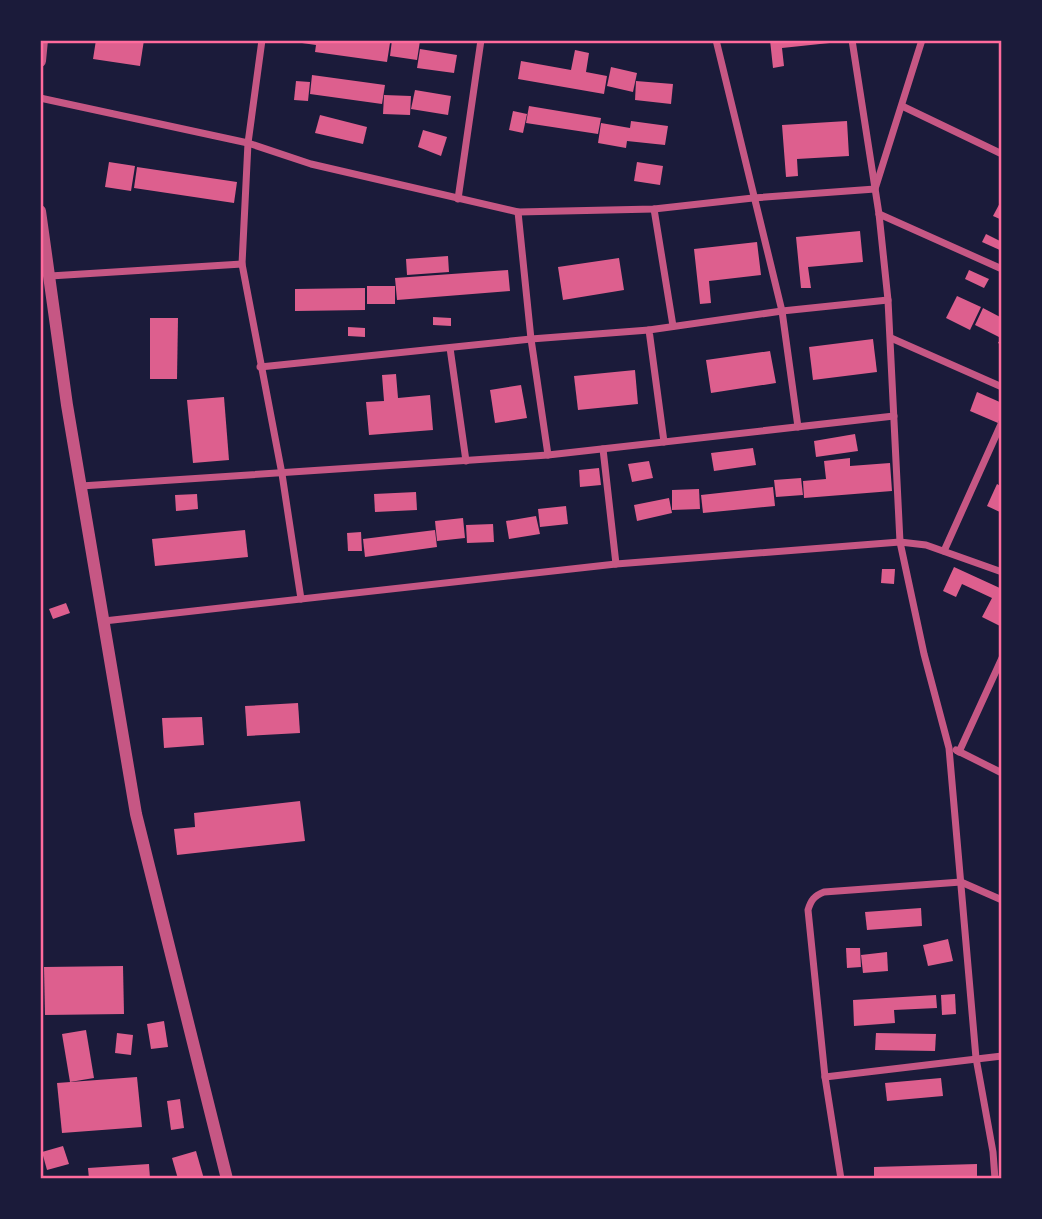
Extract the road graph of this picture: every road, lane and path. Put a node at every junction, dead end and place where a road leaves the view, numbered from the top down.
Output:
1 (42, 40) edge
2 (262, 40) edge
3 (481, 40) edge
4 (716, 40) edge
5 (852, 40) edge
6 (922, 40) edge
7 (40, 61) edge
8 (40, 98) edge
9 (902, 106) junction
10 (248, 142) junction
11 (1002, 154) edge
12 (875, 189) junction
13 (753, 198) junction
14 (458, 199) junction
15 (654, 209) junction
16 (40, 211) edge
17 (518, 212) junction
18 (879, 214) junction
19 (242, 264) junction
20 (1002, 269) edge
21 (50, 276) junction
22 (888, 300) junction
23 (782, 311) junction
24 (673, 326) junction
25 (649, 330) junction
26 (891, 338) junction
27 (531, 339) junction
28 (450, 348) junction
29 (260, 367) junction
30 (1002, 387) edge
31 (894, 416) junction
32 (1002, 422) edge
33 (798, 427) junction
34 (664, 442) junction
35 (603, 449) junction
36 (548, 455) junction
37 (466, 461) junction
38 (282, 474) junction
39 (80, 486) junction
40 (900, 542) junction
41 (944, 551) junction
42 (616, 564) junction
43 (1002, 572) edge
44 (301, 599) junction
45 (104, 621) junction
46 (1002, 658) edge
47 (949, 748) junction
48 (960, 752) junction
49 (1002, 774) edge
50 (961, 882) junction
51 (1002, 900) edge
52 (1002, 1056) edge
53 (976, 1058) junction
54 (825, 1077) junction
55 (993, 1152) junction
56 (1002, 1156) edge
57 (227, 1179) edge
58 (841, 1179) edge
59 (995, 1179) edge

1 - 7 street
2 - 10 street
3 - 14 street
4 - 13 street
5 - 12 street
6 - 9 street
8 - 10 street
9 - 11 street
9 - 12 street
10 - 14 street
10 - 19 street
12 - 13 street
12 - 18 street
13 - 15 street
13 - 23 street
14 - 17 street
15 - 17 street
15 - 24 street
16 - 21 street
17 - 27 street
18 - 20 street
18 - 22 street
19 - 21 street
19 - 29 street
21 - 39 street
22 - 23 street
22 - 26 street
23 - 24 street
23 - 33 street
24 - 25 street
25 - 27 street
25 - 34 street
26 - 30 street
26 - 31 street
27 - 28 street
27 - 36 street
28 - 29 street
28 - 37 street
29 - 38 street
31 - 33 street
31 - 40 street
32 - 41 street
33 - 34 street
34 - 35 street
35 - 36 street
35 - 42 street
36 - 37 street
37 - 38 street
38 - 39 street
38 - 44 street
39 - 45 street
40 - 41 street
40 - 42 street
40 - 47 street
41 - 43 street
42 - 44 street
44 - 45 street
45 - 57 street
46 - 48 street
47 - 48 street
47 - 50 street
48 - 49 street
50 - 51 street
50 - 53 street
50 - 54 street
52 - 53 street
53 - 54 street
53 - 55 street
54 - 58 street
55 - 56 street
55 - 59 street

